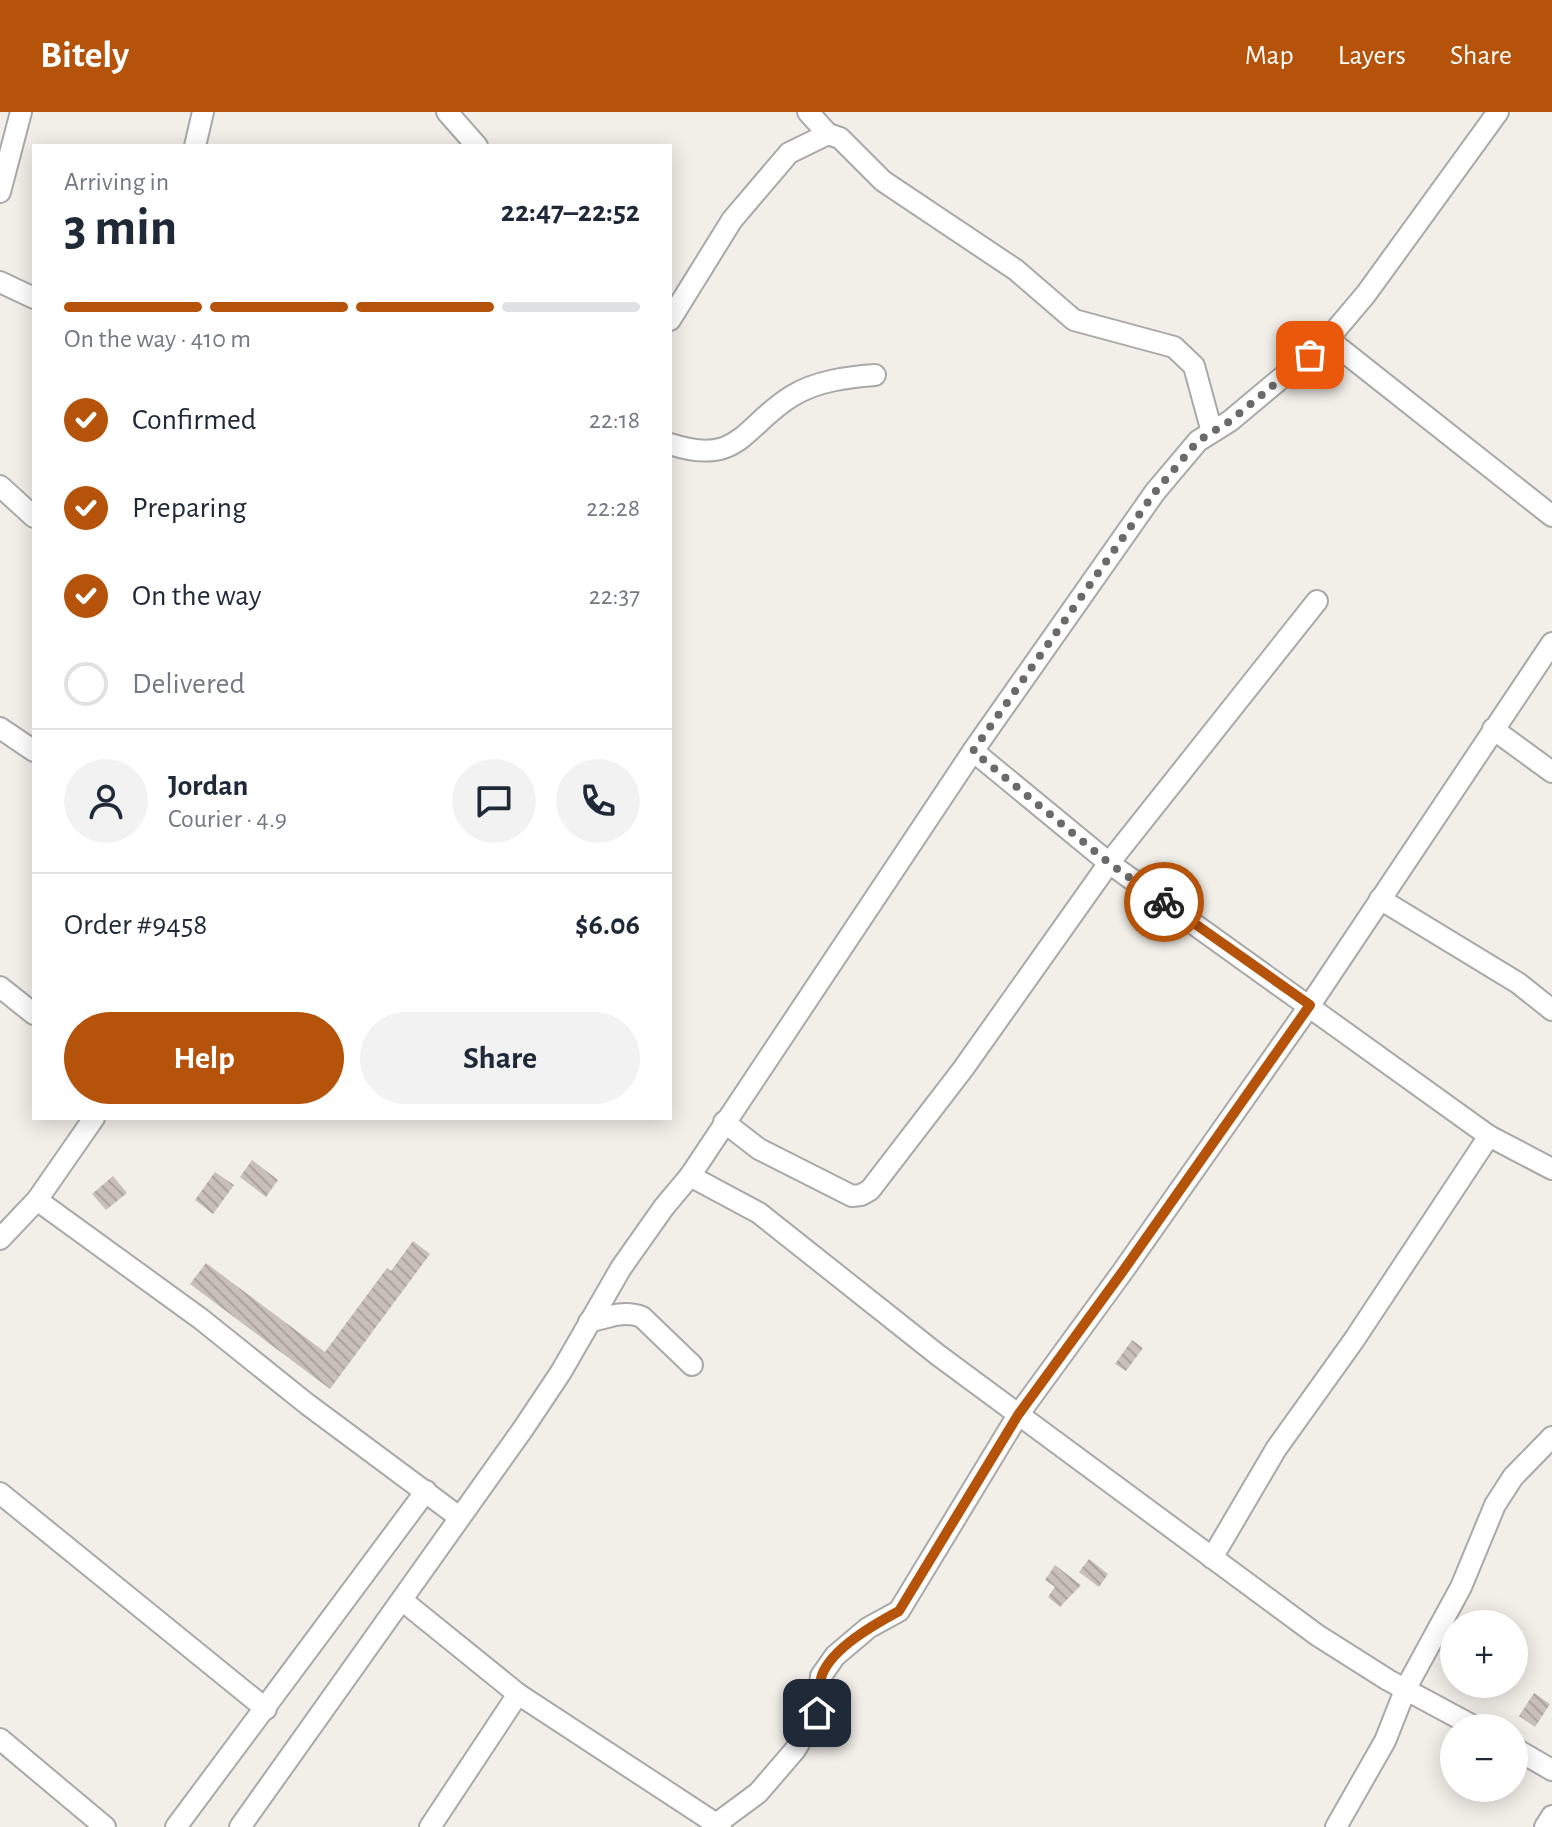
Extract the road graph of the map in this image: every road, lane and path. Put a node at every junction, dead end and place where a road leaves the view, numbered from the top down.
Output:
1 (21, 112) edge
2 (203, 112) edge
3 (447, 112) edge
4 (808, 112) edge
5 (1498, 112) edge
6 (828, 134) junction
7 (195, 144) edge
8 (475, 144) edge
9 (0, 192) edge
10 (0, 282) edge
11 (677, 289) edge
12 (32, 297) edge
13 (672, 311) edge
14 (1328, 339) junction
15 (875, 375) dead end
16 (1212, 432) junction
17 (672, 445) edge
18 (0, 486) edge
19 (32, 515) edge
20 (1552, 516) edge
21 (1317, 601) dead end
22 (1552, 643) edge
23 (0, 728) edge
24 (1493, 729) junction
25 (32, 750) edge
26 (973, 751) junction
27 (1552, 772) edge
28 (1109, 863) junction
29 (1380, 899) junction
30 (0, 987) edge
31 (1310, 1005) junction
32 (1552, 1010) edge
33 (32, 1012) edge
34 (93, 1120) edge
35 (724, 1122) junction
36 (1489, 1136) junction
37 (1552, 1169) edge
38 (690, 1176) junction
39 (37, 1200) junction
40 (0, 1239) edge
41 (589, 1322) junction
42 (692, 1365) dead end
43 (1018, 1415) junction
44 (1552, 1437) edge
45 (426, 1491) junction
46 (0, 1493) edge
47 (459, 1517) junction
48 (1212, 1558) junction
49 (403, 1601) junction
50 (1406, 1688) junction
51 (518, 1694) junction
52 (266, 1709) junction
53 (1452, 1714) edge
54 (0, 1739) edge
55 (1528, 1756) edge
56 (1552, 1770) edge
57 (1552, 1816) edge
58 (716, 1826) edge
59 (105, 1827) edge
60 (176, 1827) edge
61 (240, 1827) edge
62 (430, 1827) edge
63 (1336, 1827) edge
64 (1545, 1827) edge

1 - 9 street
2 - 7 street
3 - 8 street
4 - 6 street
5 - 14 street
6 - 11 street
6 - 16 street
10 - 12 street
11 - 13 street
14 - 16 street
14 - 20 street
15 - 17 street
16 - 26 street
18 - 19 street
21 - 28 street
22 - 24 street
23 - 25 street
24 - 27 street
24 - 29 street
26 - 28 street
26 - 35 street
28 - 31 street
28 - 35 street
29 - 31 street
29 - 32 street
30 - 33 street
31 - 36 street
31 - 43 street
34 - 39 street
35 - 38 street
36 - 37 street
36 - 48 street
38 - 41 street
38 - 43 street
39 - 40 street
39 - 45 street
41 - 42 street
41 - 47 street
43 - 48 street
43 - 58 street
44 - 50 street
45 - 47 street
45 - 52 street
46 - 52 street
47 - 49 street
48 - 50 street
49 - 51 street
49 - 61 street
50 - 53 street
50 - 63 street
51 - 58 street
51 - 62 street
52 - 60 street
54 - 59 street
55 - 56 street
57 - 64 street

